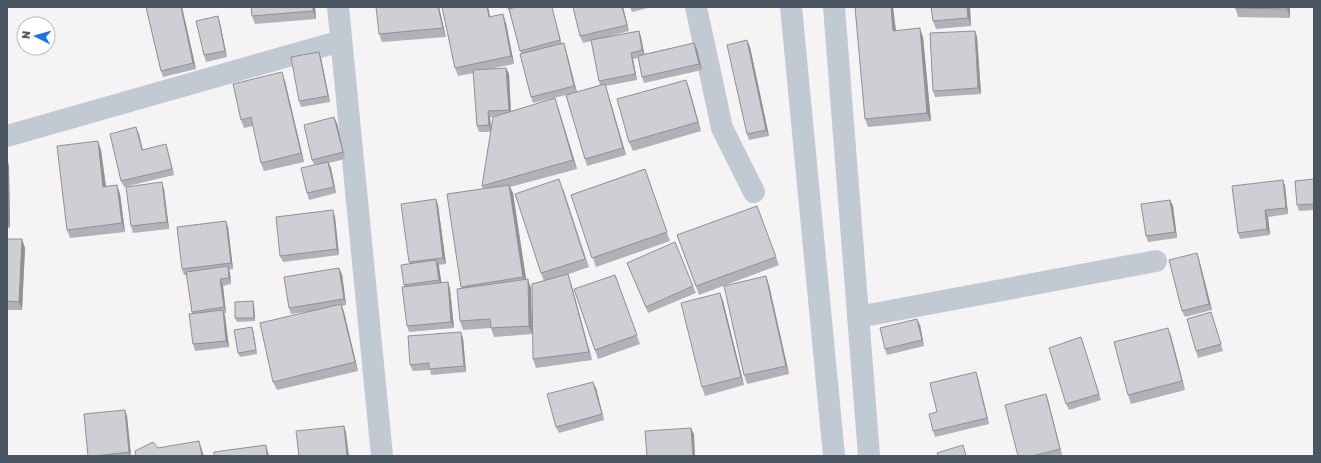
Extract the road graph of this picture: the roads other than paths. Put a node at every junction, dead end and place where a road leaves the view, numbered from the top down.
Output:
1 (338, 7) edge
2 (696, 7) edge
3 (791, 7) edge
4 (834, 7) edge
5 (341, 41) junction
6 (7, 136) edge
7 (754, 192) dead end
8 (1156, 261) dead end
9 (858, 317) junction
10 (382, 456) edge
11 (834, 456) edge
12 (869, 456) edge

1 - 5 street
2 - 7 street
3 - 11 street
4 - 9 street
5 - 6 street
5 - 10 street
8 - 9 street
9 - 12 street

